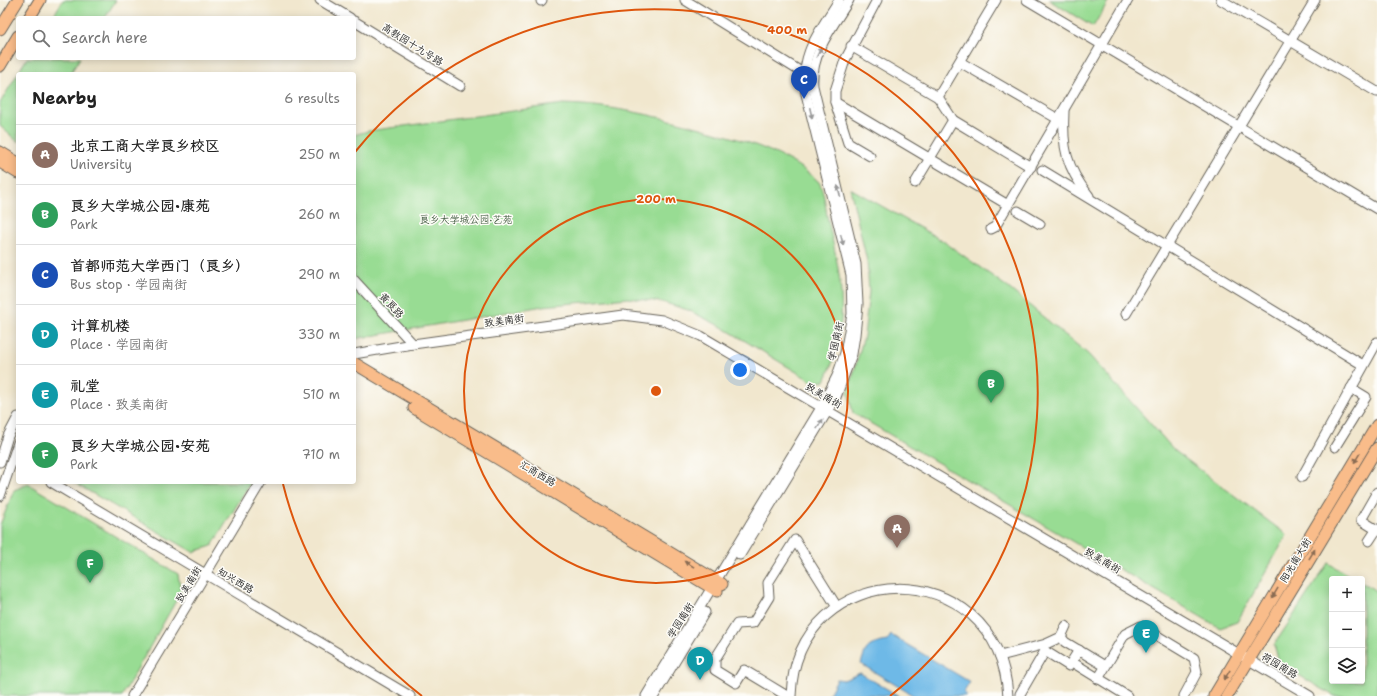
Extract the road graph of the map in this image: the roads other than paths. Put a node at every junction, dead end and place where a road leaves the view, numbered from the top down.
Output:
1 (18, 0) edge
2 (40, 0) edge
3 (320, 0) edge
4 (685, 0) edge
5 (839, 0) edge
6 (849, 0) edge
7 (878, 0) edge
8 (996, 0) edge
9 (1027, 0) edge
10 (1128, 0) edge
11 (1221, 0) edge
12 (1315, 0) edge
13 (30, 16) edge
14 (347, 16) edge
15 (356, 22) edge
16 (0, 29) edge
17 (16, 39) edge
18 (1291, 41) junction
19 (851, 46) junction
20 (960, 62) junction
21 (0, 66) edge
22 (808, 74) junction
23 (460, 86) dead end
24 (1377, 92) edge
25 (938, 97) junction
26 (835, 102) junction
27 (1064, 110) junction
28 (1058, 119) junction
29 (953, 120) junction
30 (0, 152) edge
31 (870, 156) dead end
32 (930, 158) junction
33 (0, 162) edge
34 (16, 162) edge
35 (1031, 167) junction
36 (1042, 170) dead end
37 (16, 172) edge
38 (915, 183) dead end
39 (1092, 200) junction
40 (1008, 205) junction
41 (1377, 209) edge
42 (1018, 211) dead end
43 (1040, 224) dead end
44 (991, 229) dead end
45 (1167, 246) junction
46 (356, 282) edge
47 (1126, 314) dead end
48 (1377, 342) edge
49 (413, 344) junction
50 (356, 354) edge
51 (356, 364) edge
52 (1364, 365) junction
53 (356, 373) edge
54 (1351, 388) junction
55 (825, 408) junction
56 (16, 421) edge
57 (1377, 425) edge
58 (1335, 447) dead end
59 (1377, 448) edge
60 (1, 456) edge
61 (15, 461) edge
62 (1302, 477) dead end
63 (54, 484) edge
64 (260, 484) edge
65 (1377, 492) edge
66 (0, 496) edge
67 (1377, 529) edge
68 (1369, 541) dead end
69 (206, 575) junction
70 (717, 586) junction
71 (837, 607) junction
72 (1066, 626) dead end
73 (1062, 637) junction
74 (1079, 650) junction
75 (1000, 656) junction
76 (1244, 657) junction
77 (1072, 662) junction
78 (1106, 666) junction
79 (1098, 679) junction
80 (1018, 695) edge
81 (132, 696) edge
82 (410, 696) edge
83 (646, 696) edge
84 (654, 696) edge
85 (787, 696) edge
86 (791, 696) edge
87 (1008, 696) edge
88 (1127, 696) edge
89 (1184, 696) edge
90 (1214, 696) edge
91 (1227, 696) edge
92 (1310, 696) edge

1 - 16 main road
2 - 13 main road
3 - 14 street
4 - 22 street
5 - 22 street, 学园南街
22 -> 6 street, 学园南街
7 - 19 street
8 - 20 street
9 - 41 street
10 - 27 street
11 - 18 street
12 - 18 street
15 - 23 street, 高教园十九号路
17 - 21 main road
18 - 24 street
18 - 45 street
19 - 25 street
19 - 26 street
20 - 25 street
20 - 28 street
22 - 55 street, 学园南街
25 - 29 street
26 - 31 street
26 - 32 street
27 - 28 street
27 - 39 street
28 - 35 street
29 - 32 street
29 - 35 street
30 - 34 main road
32 - 38 street
32 - 40 street
33 - 37 main road
35 - 40 street
36 - 39 street
39 - 45 street
40 - 44 street
42 - 43 street
45 - 47 street
45 - 52 street
46 - 49 street, 黄良路
48 - 52 street
49 - 50 street, 致美南街
49 - 55 street, 致美南街
70 -> 51 main road, 汇商西路
52 - 54 street
53 - 70 main road, 汇商西路
54 - 58 street
54 - 62 street
55 - 70 street, 学园南街
55 - 76 street, 致美南街
56 - 60 street
57 -> 76 main road, 阳光南大街
76 -> 59 main road, 阳光南大街
60 - 61 street
61 - 66 street
63 - 69 street, 知兴西路
64 - 69 street, 致美南街
65 - 67 street
67 - 68 street
69 - 81 street, 致美南街
69 - 82 street, 知兴西路
70 - 83 street, 学园南街
70 - 84 street, 学园南街
71 - 75 street
71 - 85 street
71 - 86 street
72 - 73 street
73 - 74 street
73 - 75 street
74 - 77 street
74 - 78 street
75 - 87 street
76 -> 90 main road, 阳光南大街
76 - 91 main road, 阳光南大街
76 - 92 street, 荷园南路
77 - 79 street
77 - 80 street
78 - 79 street
78 - 89 street
79 - 88 street

